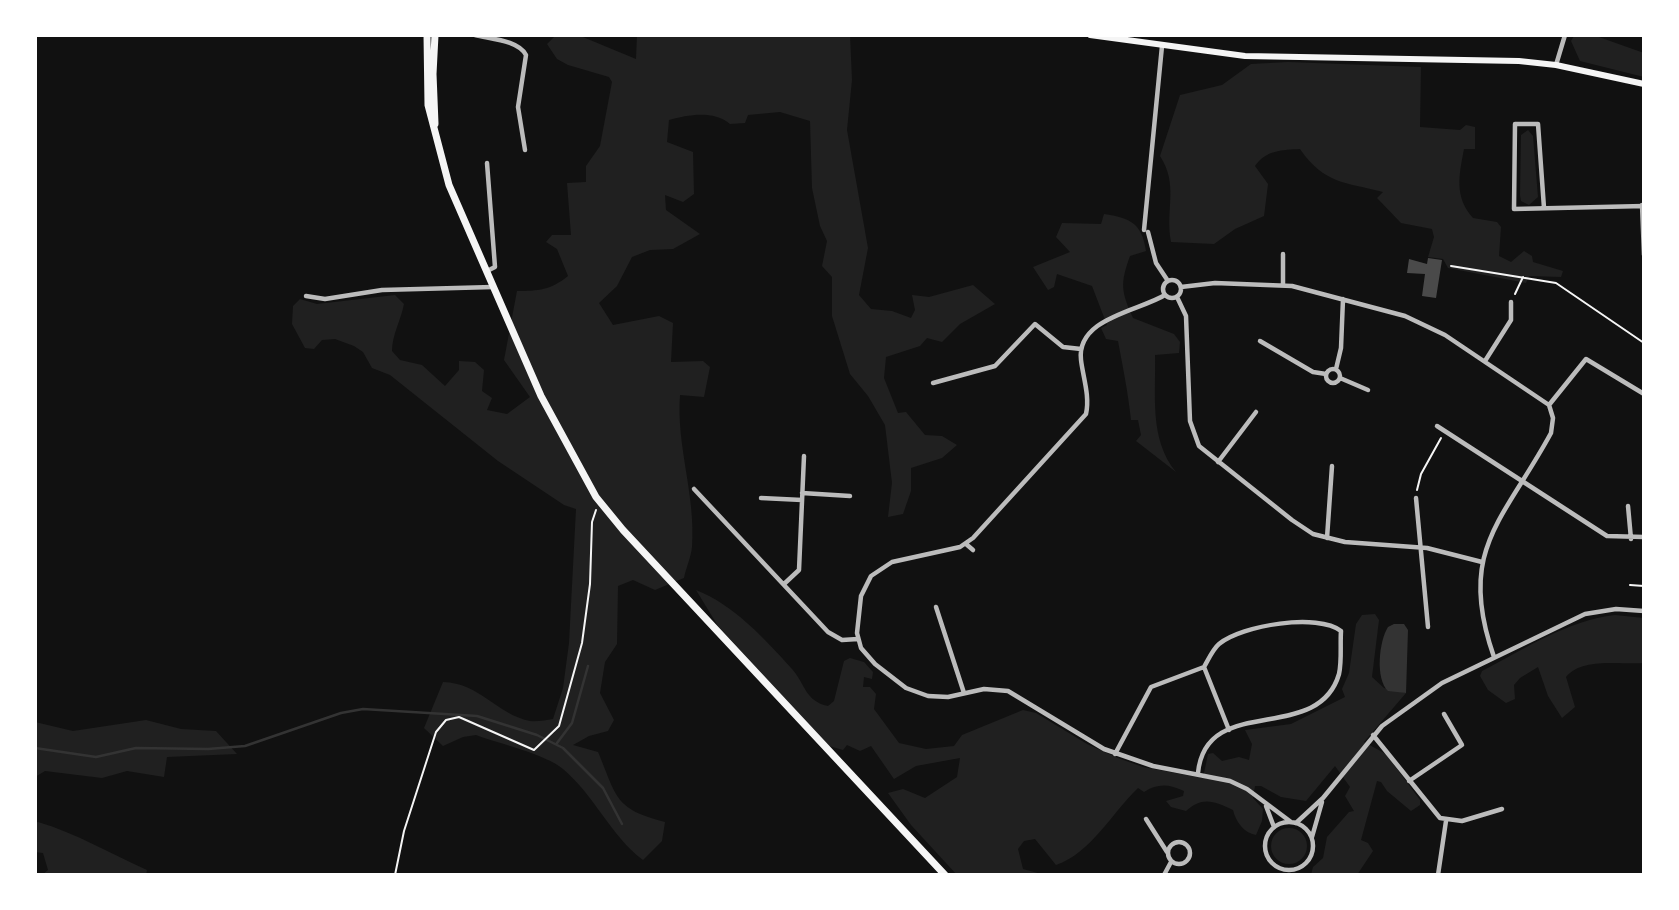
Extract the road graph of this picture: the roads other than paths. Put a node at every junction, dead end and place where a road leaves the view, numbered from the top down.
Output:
1 (427, 35) edge
2 (435, 35) edge
3 (475, 35) edge
4 (1090, 35) edge
5 (1565, 35) edge
6 (1162, 46) junction
7 (1556, 65) junction
8 (1644, 84) edge
9 (437, 142) junction
10 (525, 150) dead end
11 (487, 163) dead end
12 (1643, 205) edge
13 (1544, 208) junction
14 (1283, 254) dead end
15 (1644, 255) edge
16 (486, 271) junction
17 (1168, 281) junction
18 (1283, 285) junction
19 (494, 287) junction
20 (1181, 287) junction
21 (1165, 295) junction
22 (306, 296) dead end
23 (1177, 297) junction
24 (1343, 299) junction
25 (1511, 302) road end
26 (1259, 341) dead end
27 (1080, 349) junction
28 (1485, 362) junction
29 (1336, 369) junction
30 (1326, 374) junction
31 (1340, 378) junction
32 (933, 383) dead end
33 (1368, 390) dead end
34 (1644, 394) edge
35 (1549, 405) junction
36 (1256, 412) dead end
37 (1437, 426) dead end
38 (804, 456) dead end
39 (1218, 462) junction
40 (1332, 466) dead end
41 (1521, 481) junction
42 (694, 489) dead end
43 (802, 493) junction
44 (850, 496) dead end
45 (761, 498) dead end
46 (1416, 498) road end
47 (802, 500) junction
48 (1628, 506) dead end
49 (1644, 537) edge
50 (1327, 538) junction
51 (1631, 539) junction
52 (966, 544) junction
53 (1419, 547) junction
54 (973, 550) dead end
55 (1482, 562) junction
56 (784, 584) junction
57 (936, 607) dead end
58 (1644, 611) edge
59 (1428, 627) dead end
60 (858, 639) junction
61 (1494, 657) junction
62 (1204, 667) junction
63 (964, 693) junction
64 (1444, 714) dead end
65 (1229, 730) junction
66 (1373, 735) junction
67 (1115, 754) junction
68 (1198, 773) junction
69 (1409, 781) junction
70 (1323, 798) junction
71 (1266, 805) junction
72 (1502, 809) dead end
73 (1146, 819) dead end
74 (1446, 821) junction
75 (1294, 822) junction
76 (1274, 828) junction
77 (1312, 838) junction
78 (1194, 842) dead end
79 (1188, 845) junction
80 (1167, 852) junction
81 (1171, 862) junction
82 (1278, 867) junction
83 (1299, 867) junction
84 (945, 875) edge
85 (1164, 875) edge
86 (1280, 875) edge
87 (1299, 875) edge
88 (1438, 875) edge

1 - 9 main road
2 - 9 main road
3 - 10 street
4 - 6 main road
5 - 7 street
6 - 7 main road
6 - 17 street
7 - 8 main road
9 - 16 main road
11 - 16 street
12 - 13 street
12 - 15 street
13 - 13 street
14 - 18 street
16 - 19 main road
17 - 20 street
17 - 21 street
18 - 20 street
18 - 24 street
19 - 22 street
19 - 84 main road
20 - 23 street
21 - 23 street
21 - 27 street
23 - 39 street
24 - 28 street
24 - 29 street
25 - 28 street
26 - 30 street
27 - 32 street
27 - 52 street
28 - 35 street
29 - 30 street
29 - 31 street
30 - 31 street
31 - 33 street
34 - 35 street
35 - 41 street
36 - 39 street
37 - 41 street
38 - 43 street
39 - 50 street
40 - 50 street
41 - 51 street
41 - 55 street
42 - 56 street
43 - 44 street
43 - 47 street
45 - 47 street
46 - 53 street
47 - 56 street
48 - 51 street
49 - 51 street
50 - 53 street
52 - 54 street
52 - 60 street
53 - 55 street
53 - 59 street
55 - 61 street
56 - 60 street
57 - 63 street
58 - 61 street
60 - 63 street
61 - 66 street
62 - 65 street
62 - 65 street
62 - 67 street
63 - 67 street
64 - 69 street
65 - 68 street
66 - 69 street
66 - 70 street
67 - 68 street
68 - 71 street
69 - 74 street
70 - 75 street
70 - 77 street
71 - 75 street
71 - 76 street
72 - 74 street
73 - 80 street
74 - 88 street
75 - 76 street
75 - 77 street
76 - 82 street
77 - 83 street
78 - 79 street
79 - 80 street
79 - 81 street
80 - 81 street
81 - 85 street
82 - 83 street
82 - 86 street
83 - 87 street

